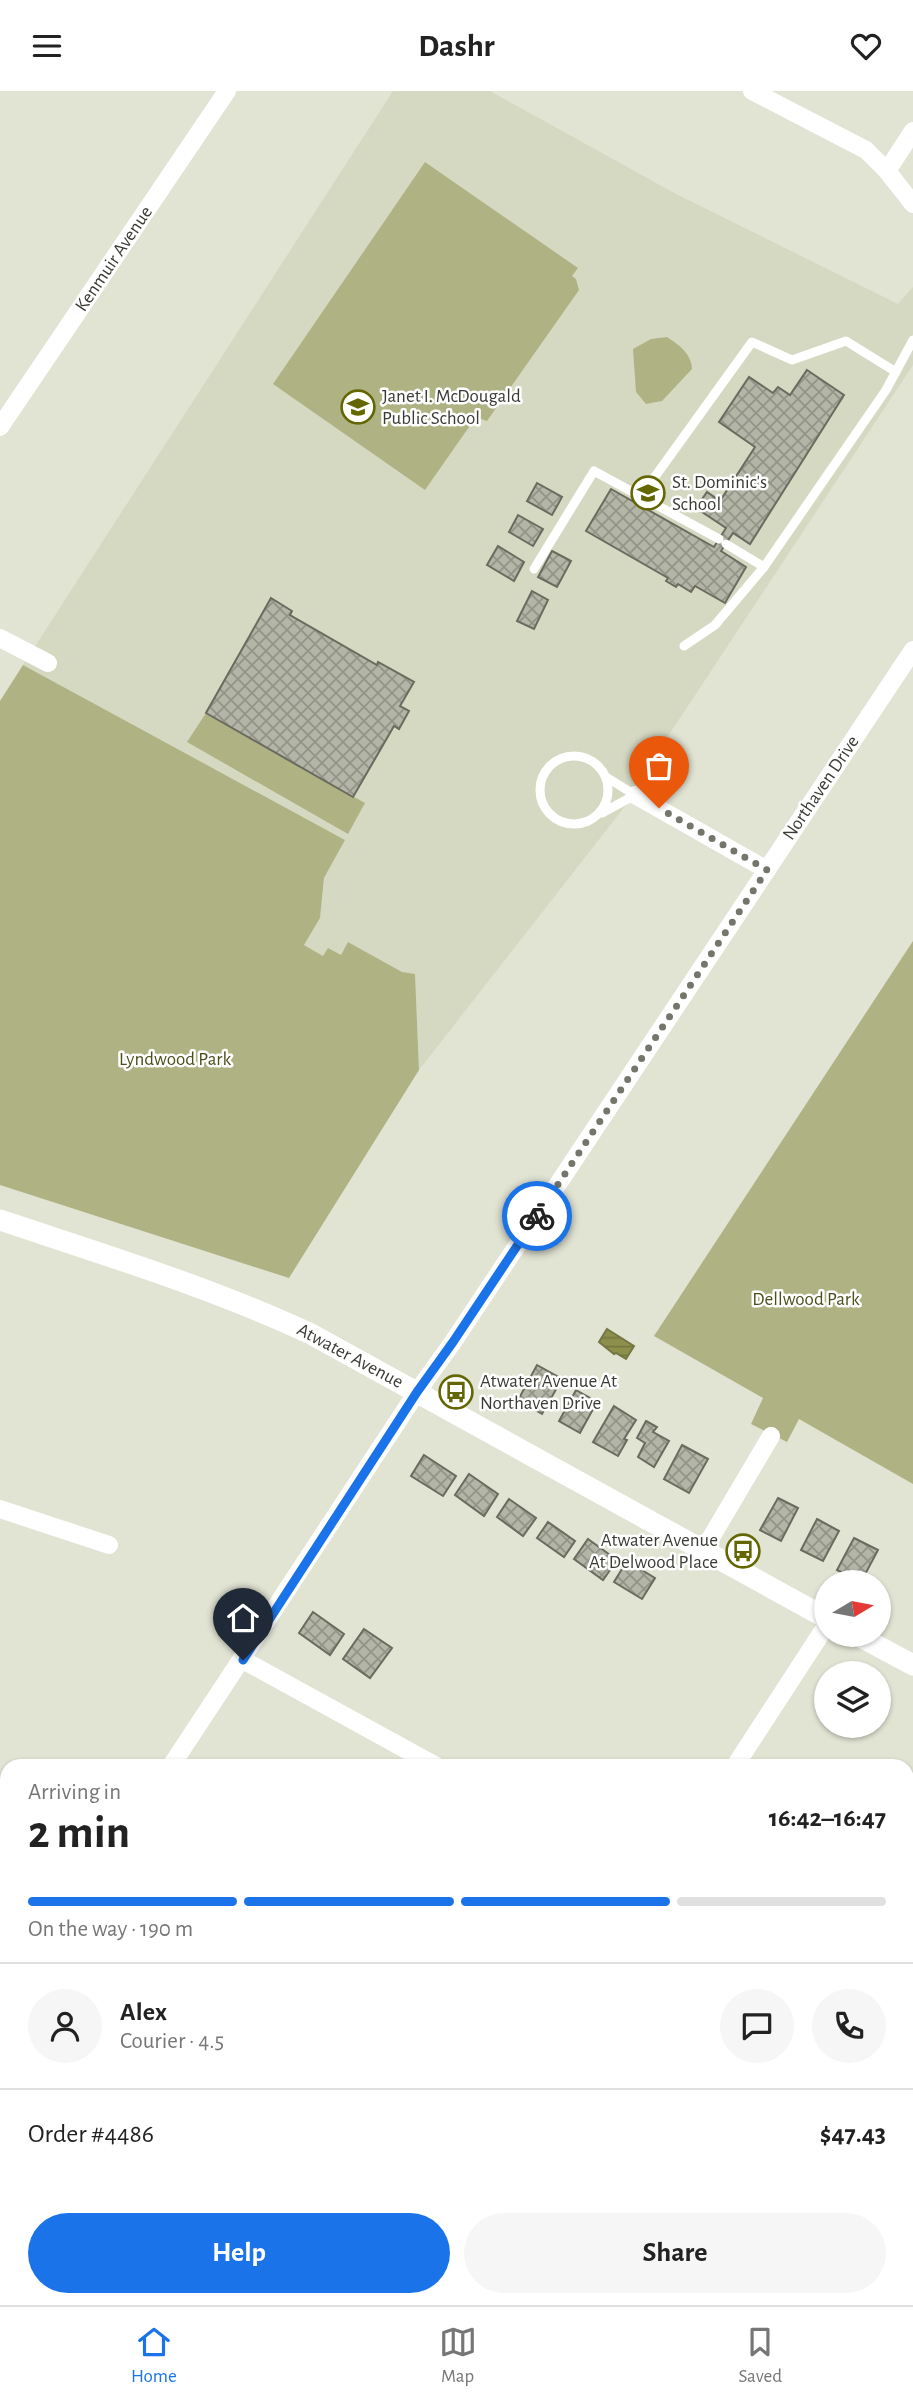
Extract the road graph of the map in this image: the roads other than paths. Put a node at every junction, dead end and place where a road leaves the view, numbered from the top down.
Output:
1 (227, 91) edge
2 (752, 91) edge
3 (913, 131) edge
4 (887, 171) junction
5 (913, 204) edge
6 (913, 340) edge
7 (896, 372) junction
8 (0, 427) edge
9 (640, 496) junction
10 (764, 567) junction
11 (534, 569) dead end
12 (0, 638) edge
13 (684, 646) dead end
14 (913, 650) edge
15 (48, 663) dead end
16 (606, 777) junction
17 (635, 795) junction
18 (592, 820) junction
19 (767, 870) junction
20 (0, 1220) edge
21 (417, 1392) junction
22 (771, 1436) dead end
23 (0, 1509) edge
24 (109, 1545) dead end
25 (703, 1551) junction
26 (814, 1611) edge
27 (814, 1644) edge
28 (879, 1647) edge
29 (243, 1660) junction
30 (913, 1665) edge
31 (177, 1759) edge
32 (423, 1759) edge
33 (740, 1759) edge

1 - 8 street, Kenmuir Avenue
2 - 4 street
3 - 4 street
4 - 5 street
6 - 7 lane
7 - 9 lane
7 - 10 lane
9 - 10 lane
9 - 11 lane
10 - 13 lane
12 - 15 street
14 - 19 street, Northaven Drive
16 - 17 lane
16 - 18 lane
16 - 18 lane
17 - 18 lane
17 - 19 street
19 - 21 street, Northaven Drive
20 - 21 street, Atwater Avenue
21 - 25 street, Atwater Avenue
21 - 29 street, Northaven Drive
22 - 25 street
23 - 24 street
25 - 26 street, Atwater Avenue
27 - 33 street
28 - 30 street
29 - 31 street, Northaven Drive
29 - 32 street

